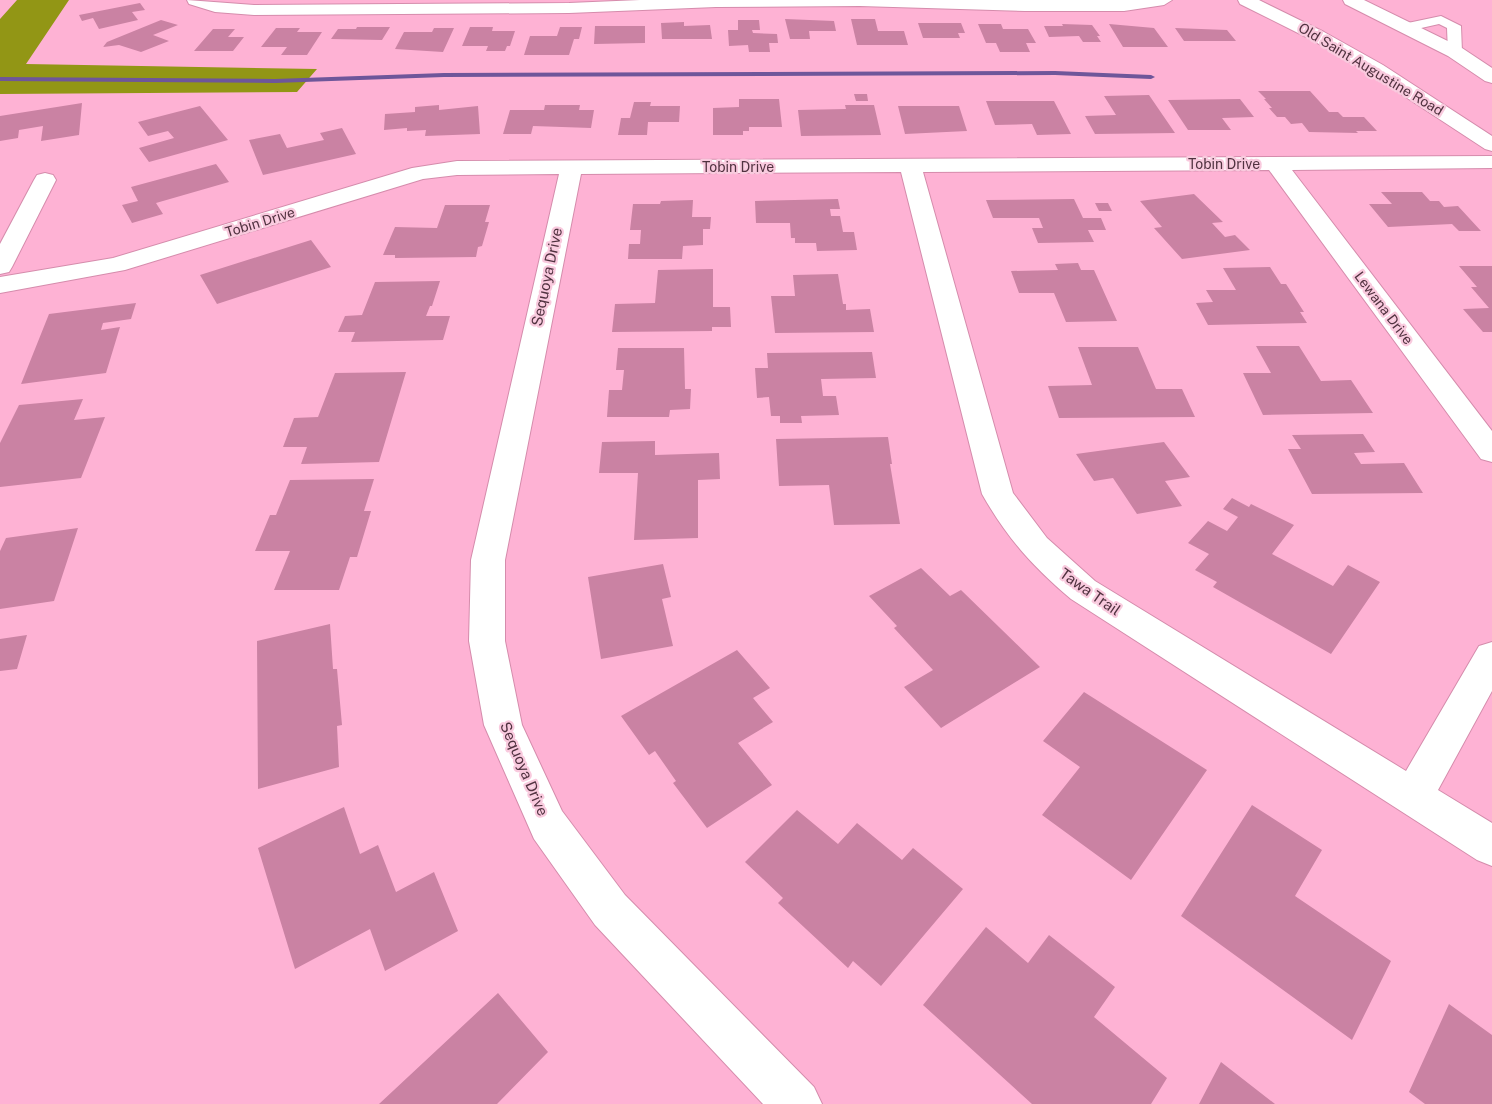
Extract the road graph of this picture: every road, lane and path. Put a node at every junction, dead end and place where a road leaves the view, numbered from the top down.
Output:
1 (1164, 0) edge
2 (1246, 0) edge
3 (1351, 0) edge
4 (197, 1) edge
5 (437, 4) edge
6 (1492, 77) edge
7 (1492, 145) edge
8 (1492, 162) edge
9 (1276, 164) junction
10 (910, 166) junction
11 (571, 167) junction
12 (45, 180) dead end
13 (0, 267) edge
14 (0, 285) edge
15 (1492, 452) edge
16 (1492, 657) edge
17 (1413, 796) junction
18 (1492, 846) edge
19 (797, 1104) edge

1 - 5 street
2 - 7 street, Old Saint Augustine Road
3 - 6 street
4 - 5 street
8 - 9 street, Tobin Drive
9 - 10 street, Tobin Drive
9 - 15 street, Lewana Drive
10 - 11 street, Tobin Drive
10 - 17 street, Tawa Trail
11 - 14 street, Tobin Drive
11 - 19 street, Sequoya Drive
12 - 13 street
16 - 17 street
17 - 18 street, Tawa Trail

